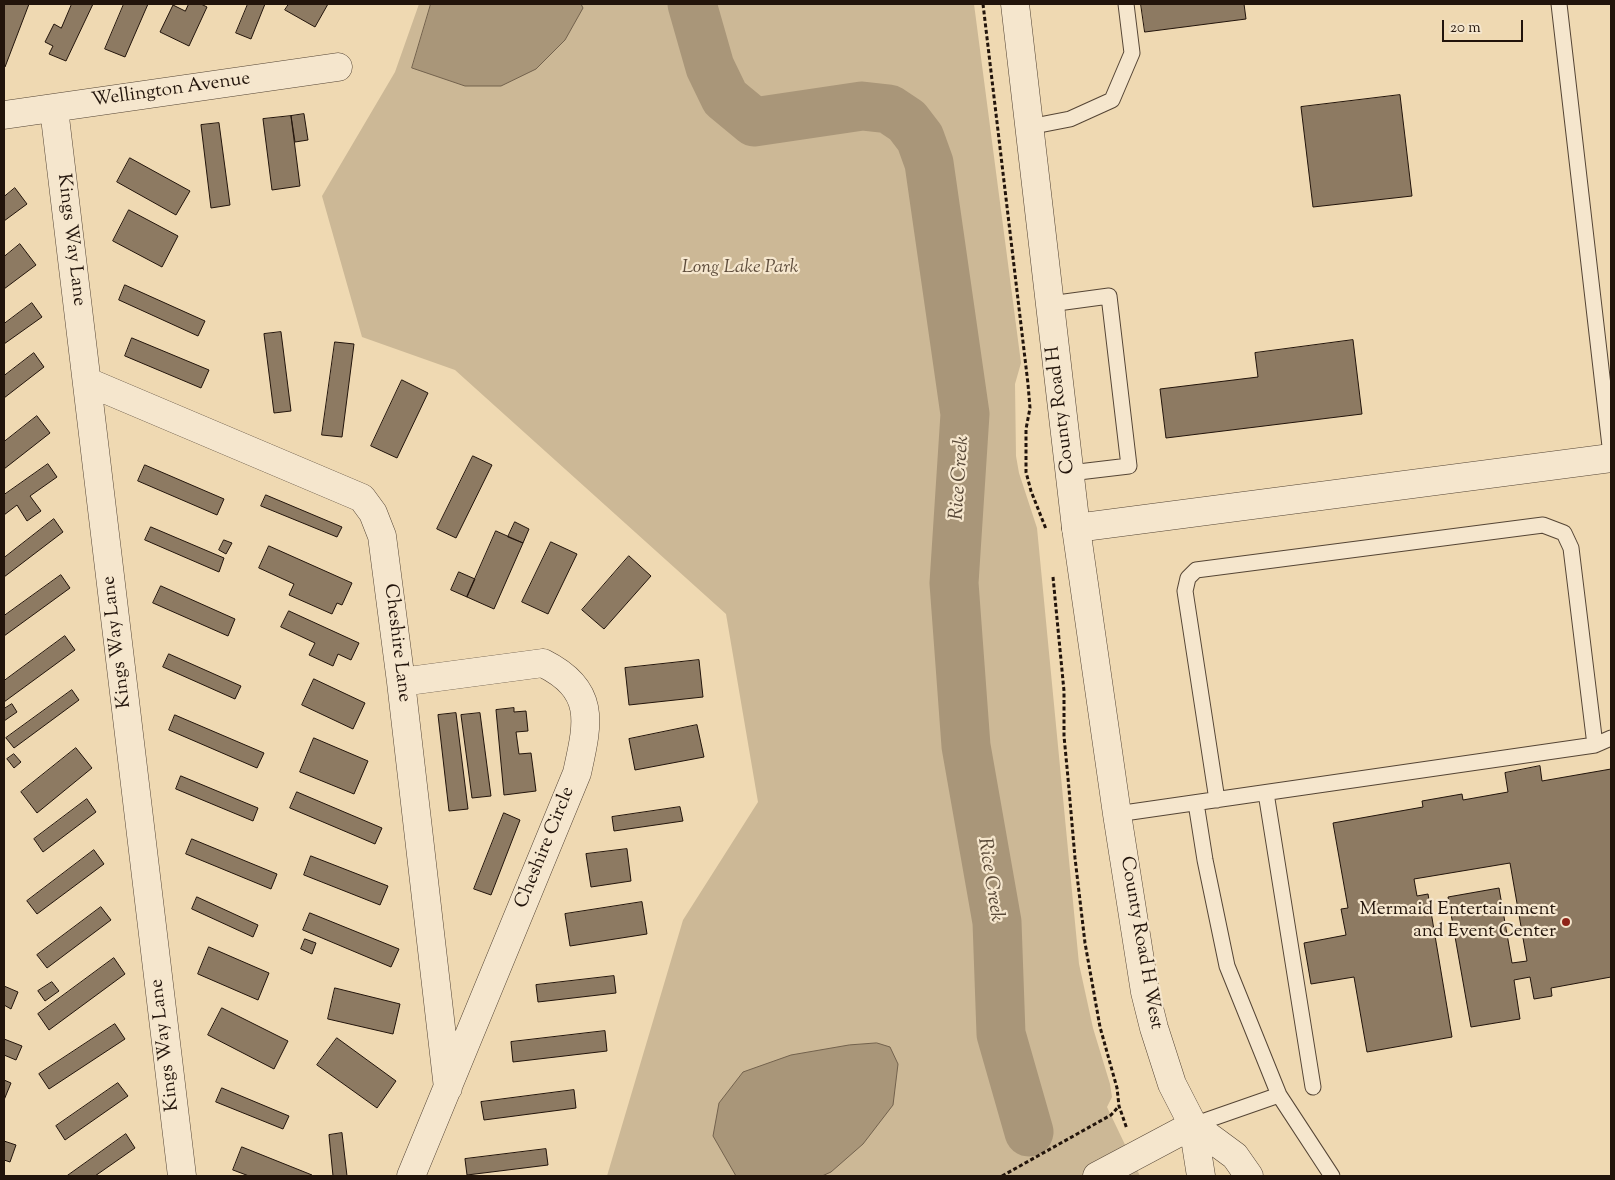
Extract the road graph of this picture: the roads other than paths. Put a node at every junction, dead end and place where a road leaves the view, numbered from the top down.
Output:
1 (1015, 4) edge
2 (1126, 4) edge
3 (1559, 4) edge
4 (338, 67) dead end
5 (54, 108) junction
6 (4, 115) edge
7 (1029, 127) junction
8 (1050, 304) junction
9 (88, 382) junction
10 (1611, 456) edge
11 (1070, 473) junction
12 (1076, 528) junction
13 (401, 682) junction
14 (1611, 738) edge
15 (1595, 744) junction
16 (1266, 793) junction
17 (1217, 800) junction
18 (1196, 803) junction
19 (1117, 814) junction
20 (1313, 1087) dead end
21 (448, 1088) junction
22 (1278, 1096) junction
23 (1193, 1125) junction
24 (182, 1176) edge
25 (411, 1176) edge
26 (1097, 1176) edge
27 (1202, 1176) edge
28 (1249, 1176) edge
29 (1332, 1176) edge

1 - 7 street, County Road H
2 - 7 lane
3 - 10 lane
4 - 5 street, Wellington Avenue
5 - 6 street, Wellington Avenue
5 - 9 street, Kings Way Lane
7 - 8 street, County Road H
8 - 11 street, County Road H
8 - 11 lane
9 - 13 street, Cheshire Lane
9 - 24 street, Kings Way Lane
10 - 12 street
11 - 12 street, County Road H
12 - 19 street, County Road H
13 - 21 street, Cheshire Lane
13 - 21 street, Cheshire Circle
14 - 15 lane
15 - 16 lane
15 - 17 lane
16 - 17 lane
16 - 20 lane
17 - 18 lane
18 - 19 lane
18 - 22 lane
19 - 23 street, County Road H West
21 - 25 street, Cheshire Circle
22 - 23 lane
22 - 29 lane
23 - 26 street
23 - 27 street, County Road H West
23 - 28 street, County Road H West

